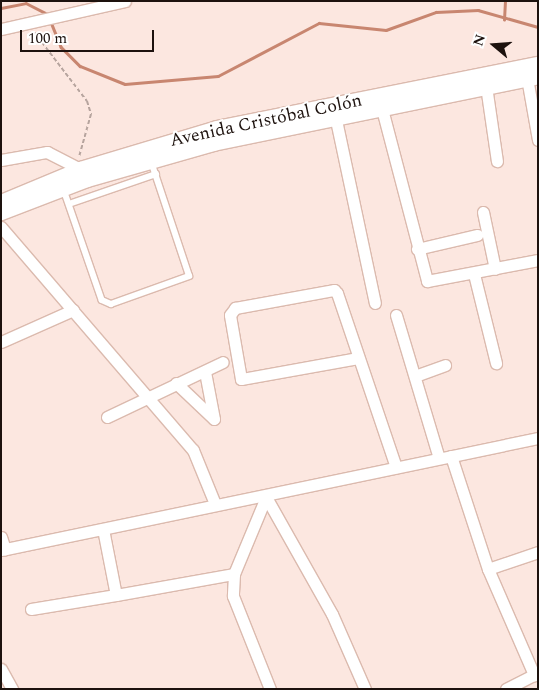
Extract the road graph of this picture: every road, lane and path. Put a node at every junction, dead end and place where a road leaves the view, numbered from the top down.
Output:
1 (125, 1) edge
2 (83, 6) edge
3 (27, 23) junction
4 (1, 29) edge
5 (538, 64) edge
6 (532, 77) edge
7 (486, 86) junction
8 (382, 109) junction
9 (336, 120) junction
10 (538, 140) edge
11 (150, 159) junction
12 (1, 160) edge
13 (497, 161) dead end
14 (78, 168) junction
15 (156, 174) junction
16 (64, 188) junction
17 (1, 202) edge
18 (69, 204) junction
19 (1, 212) edge
20 (483, 212) dead end
21 (1, 227) edge
22 (476, 235) dead end
23 (417, 249) junction
24 (538, 260) edge
25 (495, 269) junction
26 (474, 274) junction
27 (375, 303) dead end
28 (73, 310) junction
29 (396, 315) dead end
30 (1, 342) edge
31 (358, 358) junction
32 (223, 362) dead end
33 (496, 363) dead end
34 (444, 365) dead end
35 (206, 372) junction
36 (414, 376) junction
37 (176, 383) junction
38 (149, 397) junction
39 (107, 417) dead end
40 (538, 438) edge
41 (445, 457) junction
42 (396, 467) junction
43 (266, 497) junction
44 (215, 504) junction
45 (103, 529) junction
46 (1, 537) edge
47 (3, 550) edge
48 (538, 552) edge
49 (488, 569) junction
50 (234, 574) junction
51 (116, 595) junction
52 (31, 609) dead end
53 (1, 669) edge
54 (536, 674) edge
55 (12, 689) edge
56 (270, 689) edge
57 (365, 689) edge
58 (506, 689) edge

1 - 2 street
2 - 3 street
3 - 4 street
3 - 14 path
5 - 14 street, Avenida Cristóbal Colón
6 - 7 street, Avenida Cristóbal Colón
6 - 10 street
7 - 8 street, Avenida Cristóbal Colón
7 - 13 street
8 - 9 street, Avenida Cristóbal Colón
8 - 23 street
9 - 11 street, Avenida Cristóbal Colón
9 - 27 street
11 - 15 lane
11 - 16 street, Avenida Cristóbal Colón
12 - 14 street
14 - 17 street, Avenida Cristóbal Colón
15 - 18 lane
15 - 18 lane
16 - 18 lane
16 - 19 street, Avenida Cristóbal Colón
20 - 25 street
21 - 28 street
22 - 23 street
23 - 26 street
24 - 25 street
25 - 26 street
26 - 33 street
28 - 30 street
28 - 38 street
29 - 36 street
31 - 31 street
31 - 42 street
32 - 35 street
34 - 36 street
35 - 37 street
35 - 37 street
36 - 41 street
37 - 38 street
38 - 39 street
38 - 44 street
40 - 41 street
41 - 42 street
41 - 49 street
42 - 43 street
43 - 44 street
43 - 50 street
43 - 57 street
44 - 45 street
45 - 47 street
45 - 51 street
46 - 47 street
48 - 49 street
49 - 54 street
50 - 51 street
50 - 56 street
51 - 52 street
53 - 55 street
54 - 58 street

